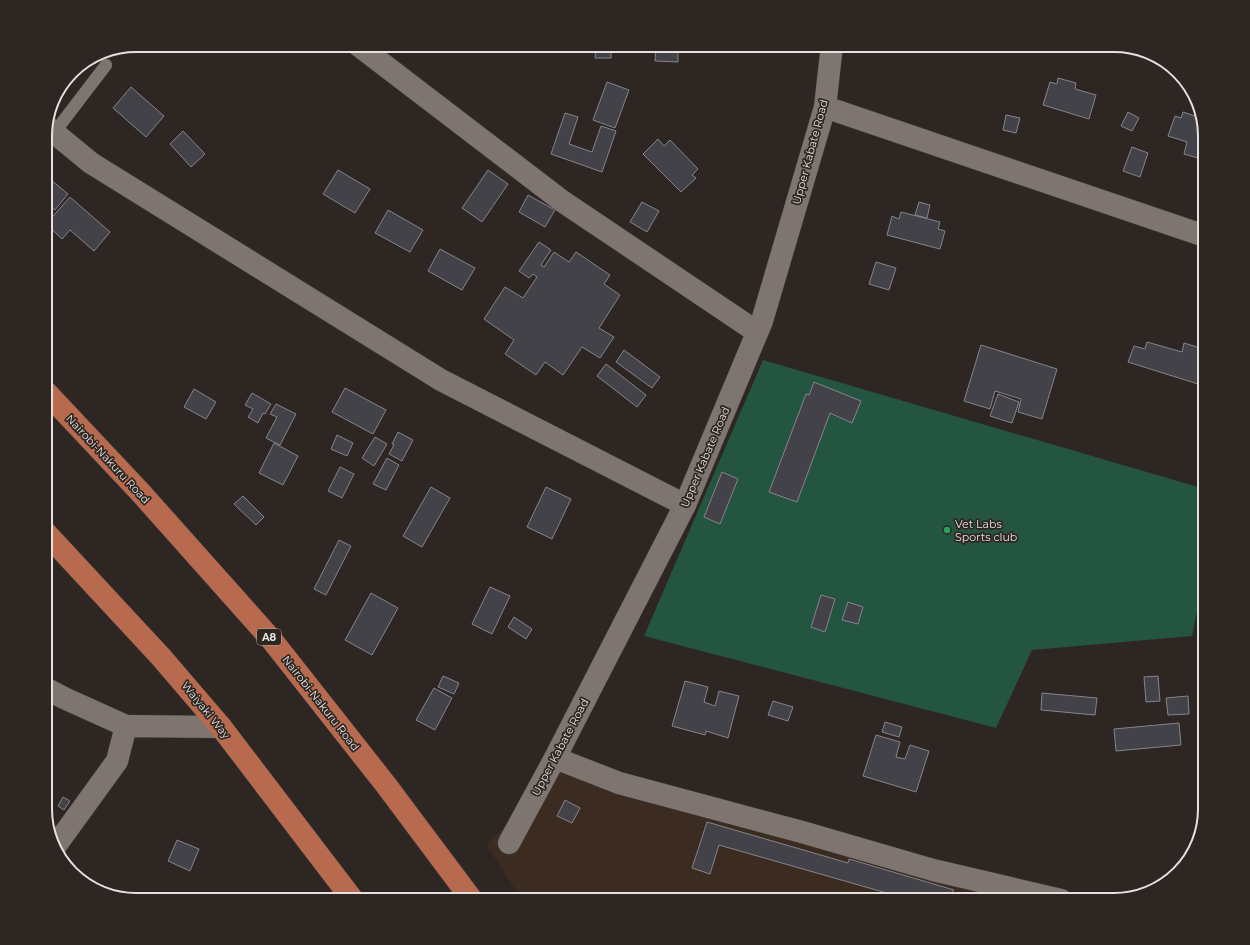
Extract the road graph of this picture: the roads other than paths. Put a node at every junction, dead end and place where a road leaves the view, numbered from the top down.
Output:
1 (367, 52) edge
2 (831, 52) edge
3 (106, 66) dead end
4 (825, 107) junction
5 (52, 130) edge
6 (52, 136) edge
7 (1198, 234) edge
8 (757, 332) junction
9 (52, 398) edge
10 (685, 505) junction
11 (52, 541) edge
12 (52, 692) edge
13 (126, 726) junction
14 (221, 728) junction
15 (555, 758) junction
16 (58, 842) edge
17 (509, 844) dead end
18 (348, 893) edge
19 (468, 893) edge
20 (1031, 893) edge

1 - 8 street
2 - 4 street, Upper Kabate Road
3 - 5 lane
4 - 7 street
4 - 8 street, Upper Kabate Road
6 - 10 street
8 - 10 street, Upper Kabate Road
9 - 19 highway, Nairobi-Nakuru Road / A8
10 - 15 street, Upper Kabate Road
11 - 14 highway, Waiyaki Way
12 - 13 street
13 - 14 street
13 - 16 street
14 - 18 highway, Waiyaki Way
15 - 17 street, Upper Kabate Road
15 - 20 street

